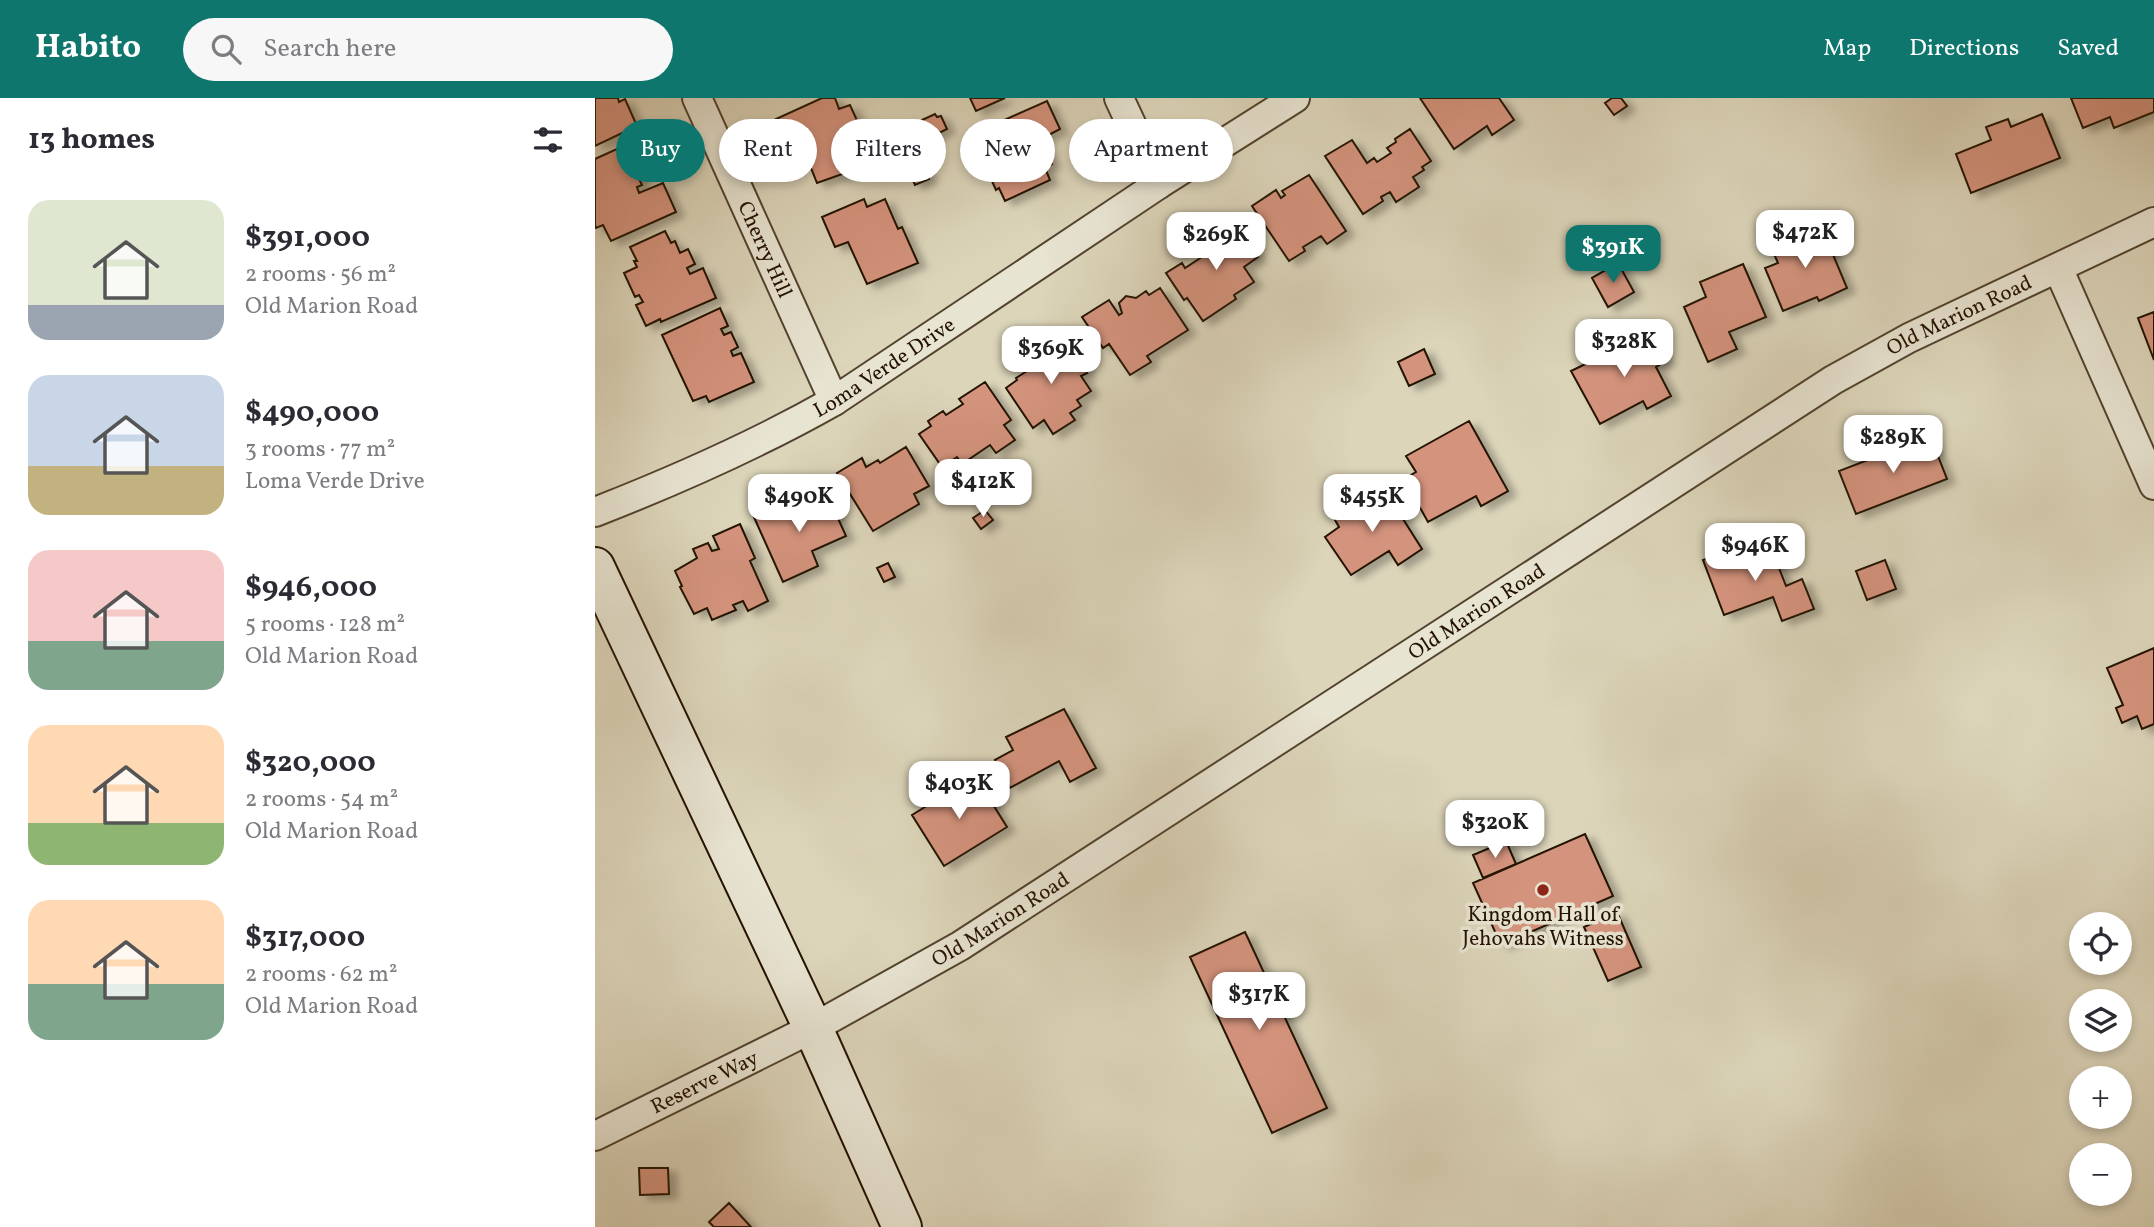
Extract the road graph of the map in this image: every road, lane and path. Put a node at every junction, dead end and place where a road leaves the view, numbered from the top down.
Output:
1 (698, 98) edge
2 (1119, 98) edge
3 (1295, 98) edge
4 (1159, 184) junction
5 (2154, 222) edge
6 (2058, 268) junction
7 (834, 401) junction
8 (2154, 485) edge
9 (595, 512) edge
10 (595, 567) edge
11 (813, 1028) junction
12 (595, 1136) edge
13 (902, 1227) edge

1 - 7 street, Cherry Hill
2 - 4 street
3 - 4 street, Loma Verde Drive
4 - 7 street, Loma Verde Drive
5 - 6 street, Old Marion Road
6 - 8 street
6 - 11 street, Old Marion Road
7 - 9 street, Loma Verde Drive
10 - 11 main road
11 - 12 street, Reserve Way
11 - 13 main road

